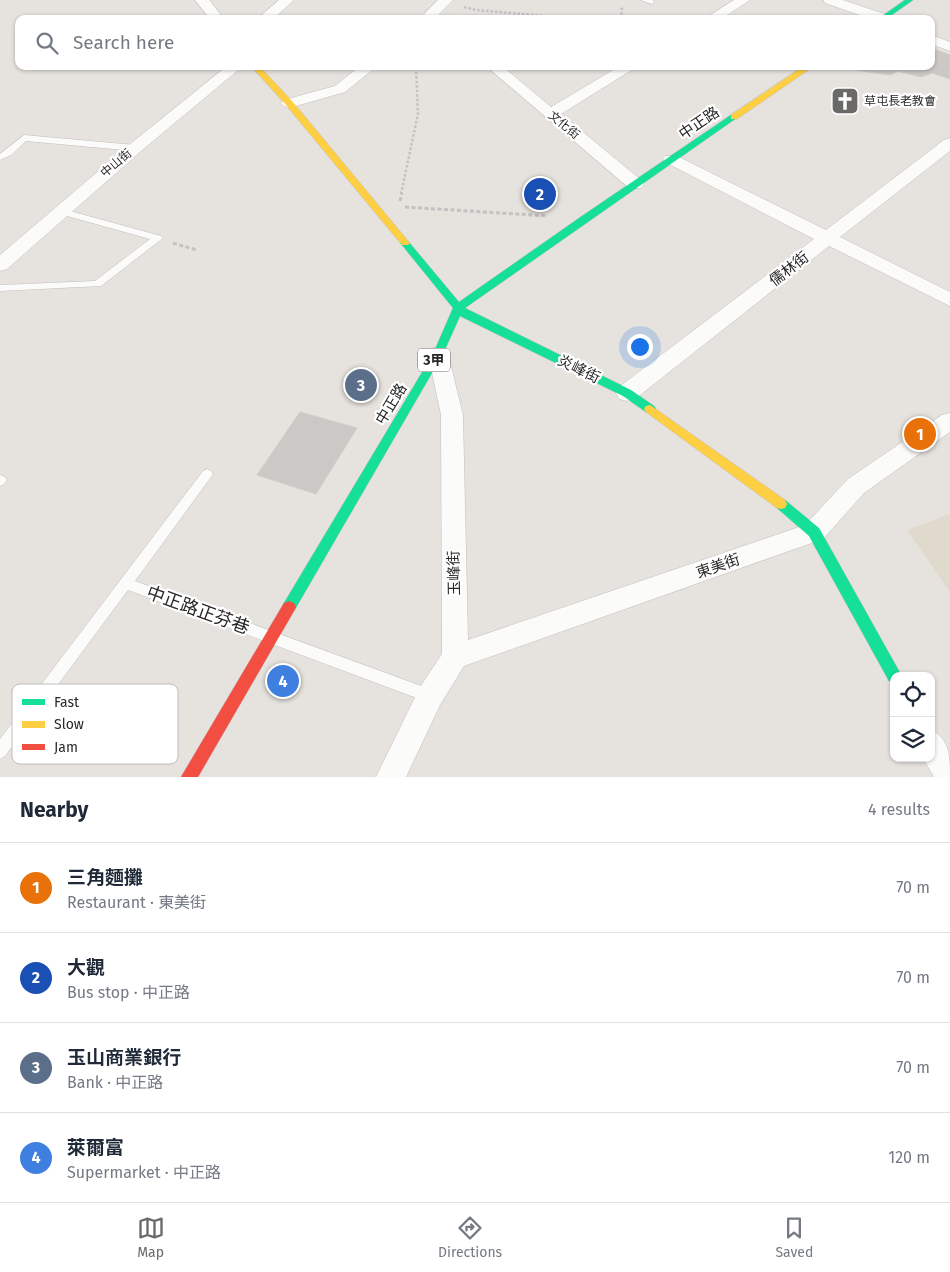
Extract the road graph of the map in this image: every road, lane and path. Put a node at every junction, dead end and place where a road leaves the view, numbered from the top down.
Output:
1 (202, 0) edge
2 (287, 0) edge
3 (643, 0) edge
4 (742, 0) edge
5 (830, 0) edge
6 (910, 0) edge
7 (445, 1) edge
8 (652, 2) dead end
9 (622, 7) dead end
10 (213, 15) edge
11 (269, 15) edge
12 (433, 15) edge
13 (533, 15) edge
14 (621, 15) edge
15 (718, 15) edge
16 (874, 15) edge
17 (888, 15) edge
18 (935, 41) edge
19 (950, 47) edge
20 (231, 70) edge
21 (259, 70) edge
22 (365, 70) edge
23 (416, 70) edge
24 (498, 70) edge
25 (624, 70) edge
26 (804, 70) edge
27 (289, 102) junction
28 (550, 114) junction
29 (950, 143) edge
30 (135, 148) junction
31 (0, 156) edge
32 (671, 159) junction
33 (635, 184) junction
34 (60, 211) junction
35 (585, 218) junction
36 (158, 238) junction
37 (829, 238) junction
38 (197, 250) dead end
39 (0, 265) edge
40 (0, 288) edge
41 (950, 300) edge
42 (459, 307) junction
43 (438, 354) junction
44 (627, 393) junction
45 (950, 421) edge
46 (208, 474) dead end
47 (814, 532) junction
48 (125, 583) junction
49 (271, 637) junction
50 (455, 657) junction
51 (892, 672) edge
52 (50, 684) edge
53 (430, 696) junction
54 (12, 735) edge
55 (0, 751) edge
56 (935, 751) edge
57 (189, 777) edge
58 (391, 777) edge
59 (950, 777) edge

1 - 10 street
2 - 11 street
3 - 8 lane
4 - 15 street
5 - 16 street
6 - 17 main road
7 - 12 street
7 - 13 path
9 - 14 path
18 - 19 street
20 - 30 street, 中山街
21 - 27 main road, 炎峰街
22 - 27 street
23 - 35 path
24 - 28 street, 文化街
25 - 28 street
26 - 32 main road, 中正路
27 - 42 main road, 炎峰街
28 - 33 street, 文化街
29 - 37 street, 儒林街
30 - 31 lane
30 - 34 street, 中山街
32 - 33 main road, 中正路
32 - 37 street
33 - 35 main road, 中正路
34 - 36 lane
34 - 39 street, 中山街
35 - 42 main road, 中正路
36 - 38 path
36 - 40 lane
37 - 41 street
37 - 44 street, 儒林街
42 - 43 main road, 中正路 / 3甲
42 - 44 main road, 炎峰街
43 - 49 main road, 中正路 / 3甲
43 - 50 street, 玉峰街
44 - 47 main road, 炎峰街
45 - 47 street, 東美街
46 - 48 lane
47 - 50 street, 東美街
47 - 51 main road, 炎峰街
48 - 49 lane, 中正路正芬巷
48 - 52 lane
49 - 53 lane, 中正路正芬巷
49 - 57 main road, 中正路 / 3甲
50 - 53 street
53 - 58 street
54 - 55 lane
56 - 59 street

